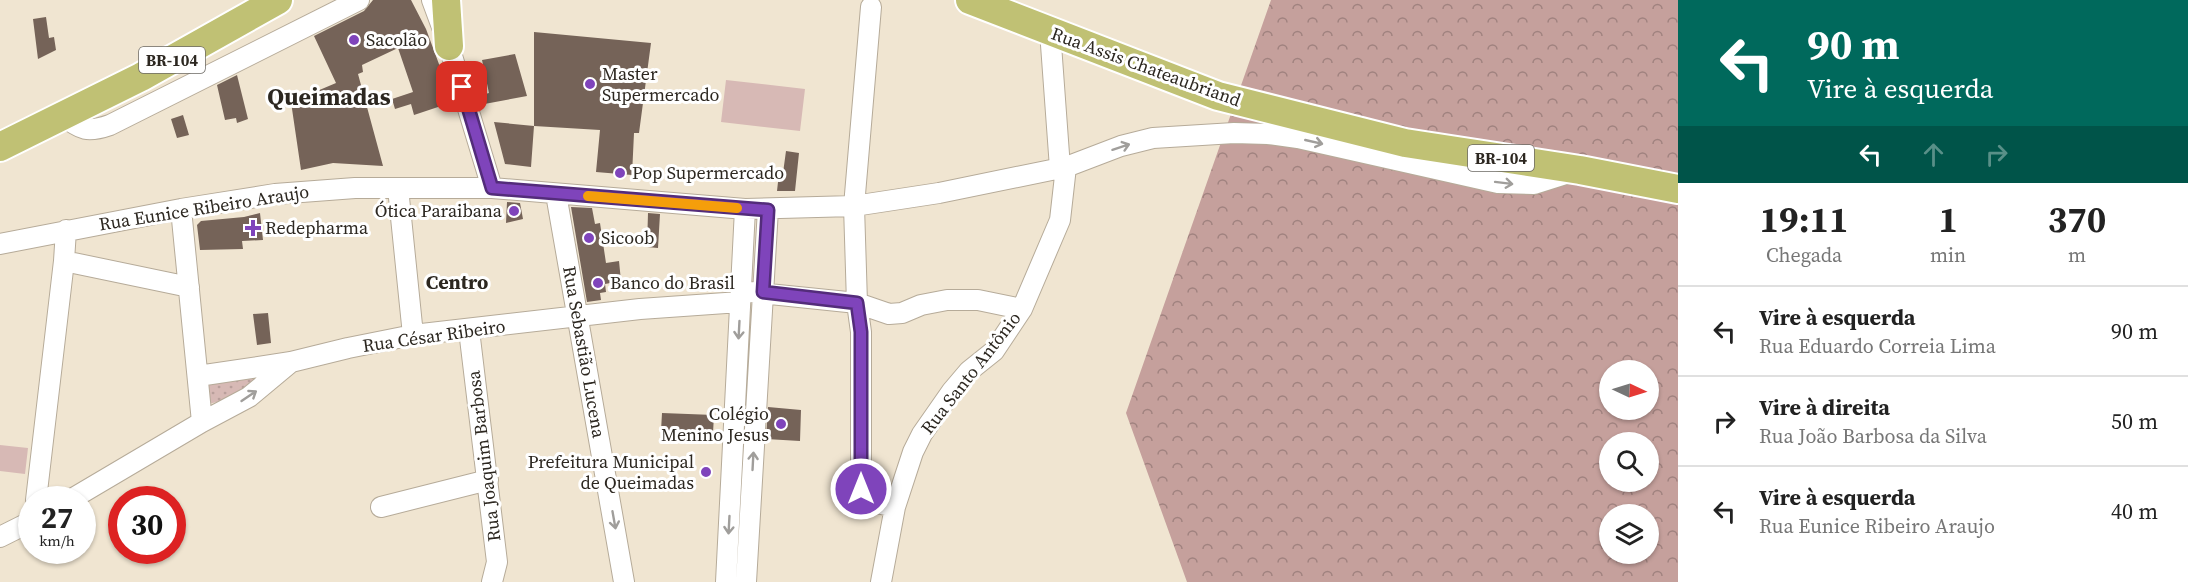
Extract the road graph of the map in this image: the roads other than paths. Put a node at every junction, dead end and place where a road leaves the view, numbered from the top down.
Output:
1 (278, 0) edge
2 (359, 0) edge
3 (432, 0) edge
4 (446, 0) edge
5 (970, 0) edge
6 (871, 7) dead end
7 (1050, 31) junction
8 (449, 46) junction
9 (147, 89) junction
10 (0, 147) edge
11 (1063, 167) junction
12 (1581, 170) junction
13 (398, 188) junction
14 (492, 188) junction
15 (1678, 189) edge
16 (555, 194) junction
17 (854, 206) junction
18 (181, 209) junction
19 (745, 209) junction
20 (768, 210) junction
21 (66, 230) junction
22 (0, 244) edge
23 (64, 261) junction
24 (189, 287) junction
25 (763, 292) junction
26 (741, 297) junction
27 (857, 303) junction
28 (1022, 309) junction
29 (578, 317) junction
30 (469, 330) junction
31 (412, 335) junction
32 (291, 362) junction
33 (198, 376) junction
34 (202, 422) junction
35 (488, 480) junction
36 (38, 486) edge
37 (94, 486) edge
38 (381, 507) dead end
39 (895, 507) junction
40 (18, 528) edge
41 (0, 537) edge
42 (492, 582) edge
43 (624, 582) edge
44 (726, 582) edge
45 (746, 582) edge
46 (881, 582) edge

1 - 9 highway, BR-104
2 - 9 street
3 - 8 street
4 - 8 highway
5 - 7 highway, Rua Assis Chateaubriand / BR-104
6 - 17 street
7 - 11 street, Rua Santo Antônio
7 - 12 highway, Rua Assis Chateaubriand / BR-104
8 - 14 street
9 - 10 highway, BR-104
11 -> 12 street, Rua Eunice Ribeiro Araujo
11 - 17 street, Rua Eunice Ribeiro Araujo
11 - 28 street, Rua Santo Antônio
12 - 15 highway, BR-104
13 - 14 street, Rua Eunice Ribeiro Araujo
13 - 18 street, Rua Eunice Ribeiro Araujo
13 - 31 street
14 - 16 street, Rua Eunice Ribeiro Araujo
16 - 19 street, Rua Eunice Ribeiro Araujo
16 - 29 street, Rua Sebastião Lucena
17 - 20 street, Rua Eunice Ribeiro Araujo
17 - 27 street
18 - 21 street, Rua Eunice Ribeiro Araujo
18 - 24 street
19 - 20 street, Rua Eunice Ribeiro Araujo
19 - 26 street
20 - 25 street
21 - 22 street, Rua Eunice Ribeiro Araujo
21 - 23 street
23 - 24 street
23 - 36 street
24 - 33 street
25 - 26 street, Rua César Ribeiro
25 - 27 street, Rua César Ribeiro
45 -> 25 street
26 - 29 street, Rua César Ribeiro
26 -> 44 street
27 - 28 street, Rua César Ribeiro
27 - 39 street
28 - 39 street, Rua Santo Antônio
29 - 30 street, Rua César Ribeiro
29 -> 43 street, Rua Sebastião Lucena
30 - 31 street, Rua César Ribeiro
30 - 35 street, Rua Joaquim Barbosa
31 - 32 street, Rua César Ribeiro
32 - 33 street, Rua César Ribeiro
34 -> 32 street, Rua César Ribeiro
33 - 34 street
34 - 37 street, Rua César Ribeiro
35 - 38 street
35 - 42 street, Rua Joaquim Barbosa
39 - 46 street, Rua Santo Antônio
40 - 41 street

